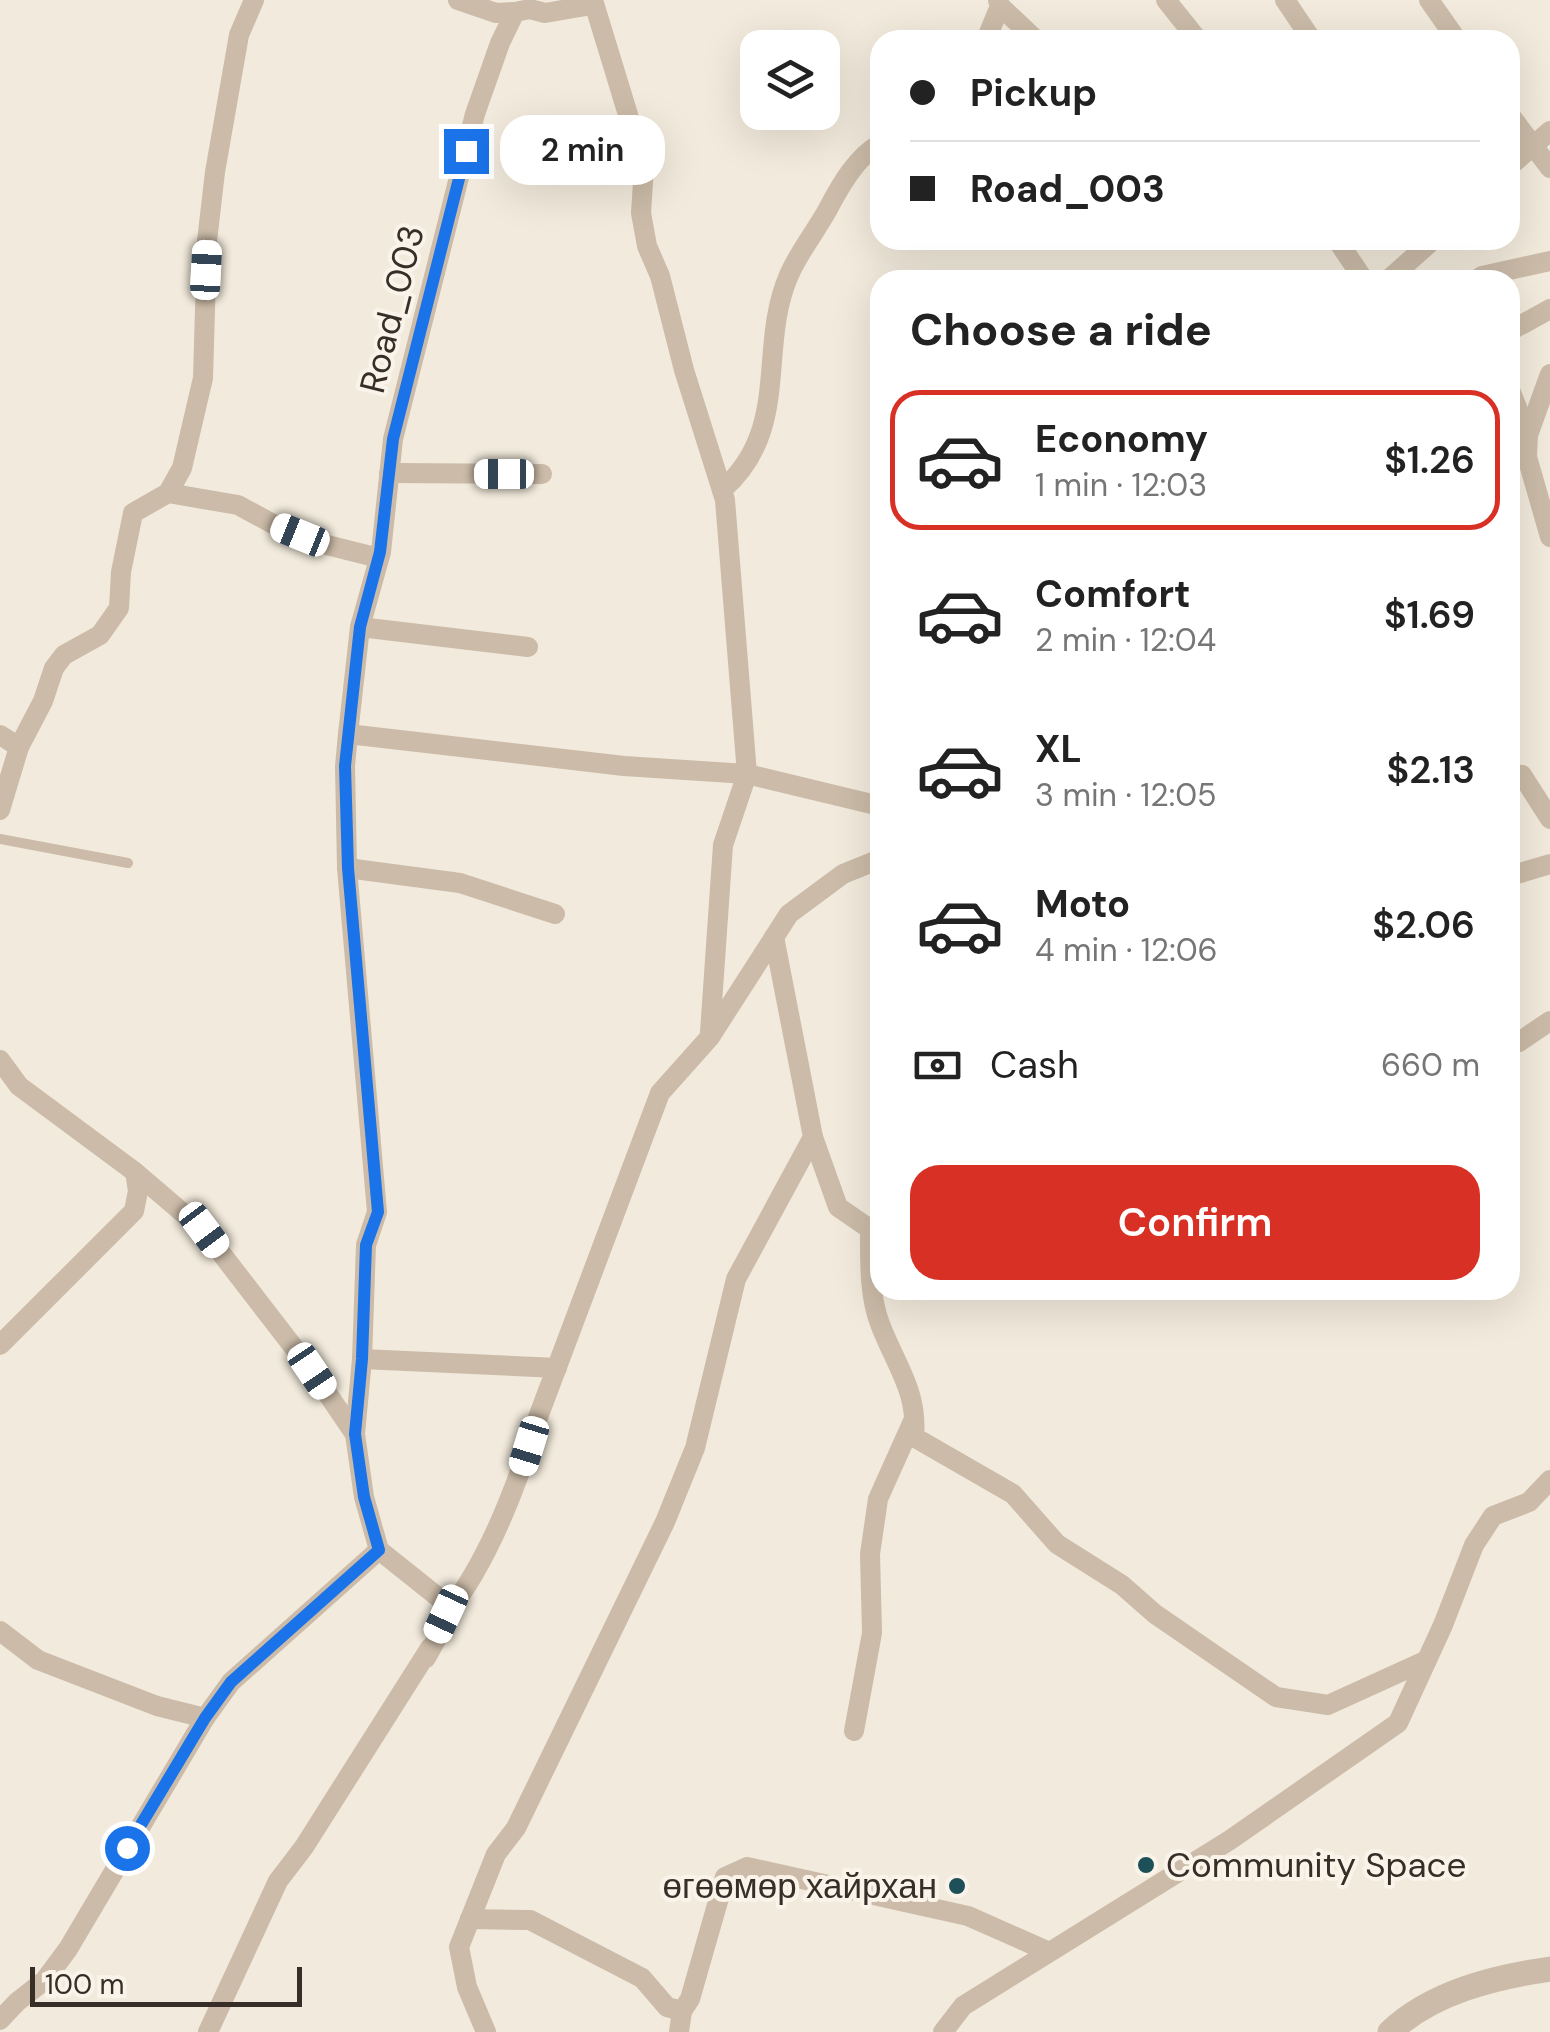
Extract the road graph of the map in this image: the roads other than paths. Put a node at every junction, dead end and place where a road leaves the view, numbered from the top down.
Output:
1 (254, 0) edge
2 (458, 0) edge
3 (1166, 0) edge
4 (1285, 0) edge
5 (1429, 0) edge
6 (592, 3) edge
7 (999, 3) edge
8 (515, 12) junction
9 (990, 30) edge
10 (1026, 30) edge
11 (1190, 30) edge
12 (1305, 30) edge
13 (1450, 30) edge
14 (1520, 129) edge
15 (1550, 132) edge
16 (1532, 145) junction
17 (870, 149) edge
18 (1520, 156) edge
19 (1550, 168) edge
20 (1421, 250) edge
21 (1550, 261) edge
22 (1399, 270) edge
23 (1515, 270) edge
24 (1550, 309) edge
25 (1520, 326) edge
26 (1550, 374) edge
27 (1520, 415) edge
28 (1528, 435) junction
29 (389, 473) junction
30 (542, 474) dead end
31 (722, 490) junction
32 (168, 494) junction
33 (1550, 537) edge
34 (379, 558) junction
35 (360, 627) junction
36 (528, 647) dead end
37 (348, 734) junction
38 (0, 735) edge
39 (19, 748) junction
40 (747, 774) junction
41 (1520, 776) edge
42 (870, 804) edge
43 (0, 810) edge
44 (1550, 819) edge
45 (0, 839) edge
46 (128, 863) dead end
47 (870, 863) edge
48 (1550, 864) edge
49 (348, 868) junction
50 (1520, 873) edge
51 (556, 914) dead end
52 (774, 937) junction
53 (1550, 1021) edge
54 (710, 1037) junction
55 (1520, 1041) edge
56 (0, 1060) edge
57 (814, 1137) junction
58 (135, 1172) junction
59 (870, 1226) edge
60 (875, 1300) edge
61 (0, 1345) edge
62 (362, 1359) junction
63 (557, 1368) junction
64 (916, 1414) junction
65 (355, 1434) junction
66 (1550, 1480) edge
67 (379, 1550) junction
68 (453, 1609) junction
69 (0, 1631) edge
70 (1427, 1660) junction
71 (205, 1718) junction
72 (854, 1731) dead end
73 (470, 1919) junction
74 (1048, 1951) junction
75 (1550, 1969) edge
76 (0, 2020) edge
77 (680, 2022) edge
78 (208, 2032) edge
79 (486, 2032) edge
80 (944, 2032) edge
81 (1390, 2032) edge

1 - 32 street
2 - 8 street
3 - 11 street
4 - 12 street
5 - 13 street
6 - 8 street
6 - 31 street
7 - 9 street
7 - 10 street
8 - 29 street, Road_003
14 - 16 street
15 - 16 street
16 - 18 street
16 - 19 street
17 - 31 street
20 - 22 street
21 - 23 street
24 - 25 street
26 - 28 street
27 - 28 street
28 - 33 street
29 - 30 street
29 - 34 street, Road_003
31 - 40 street
32 - 34 street
32 - 39 street
34 - 35 street, Road_003
35 - 36 street
35 - 37 street, Road_003
37 - 40 street
37 - 49 street, Road_003
38 - 39 street
39 - 43 street
40 - 42 street
40 - 54 street
41 - 44 street
45 - 46 lane
47 - 52 street
48 - 50 street
49 - 51 street
49 - 62 street, Road_003
52 - 54 street
52 - 57 street
53 - 55 street
54 - 63 street
56 - 58 street
57 - 59 street
57 - 73 street
58 - 61 street
58 - 65 street
60 - 64 street
62 - 63 street
62 - 65 street, Road_003
63 - 68 street
64 - 70 street
64 - 72 street
65 - 67 street
66 - 70 street
67 - 68 street
67 - 71 street
68 - 78 street
69 - 71 street
70 - 74 street
71 - 76 street
73 - 77 street
73 - 79 street
74 - 77 street
74 - 80 street
75 - 81 street

